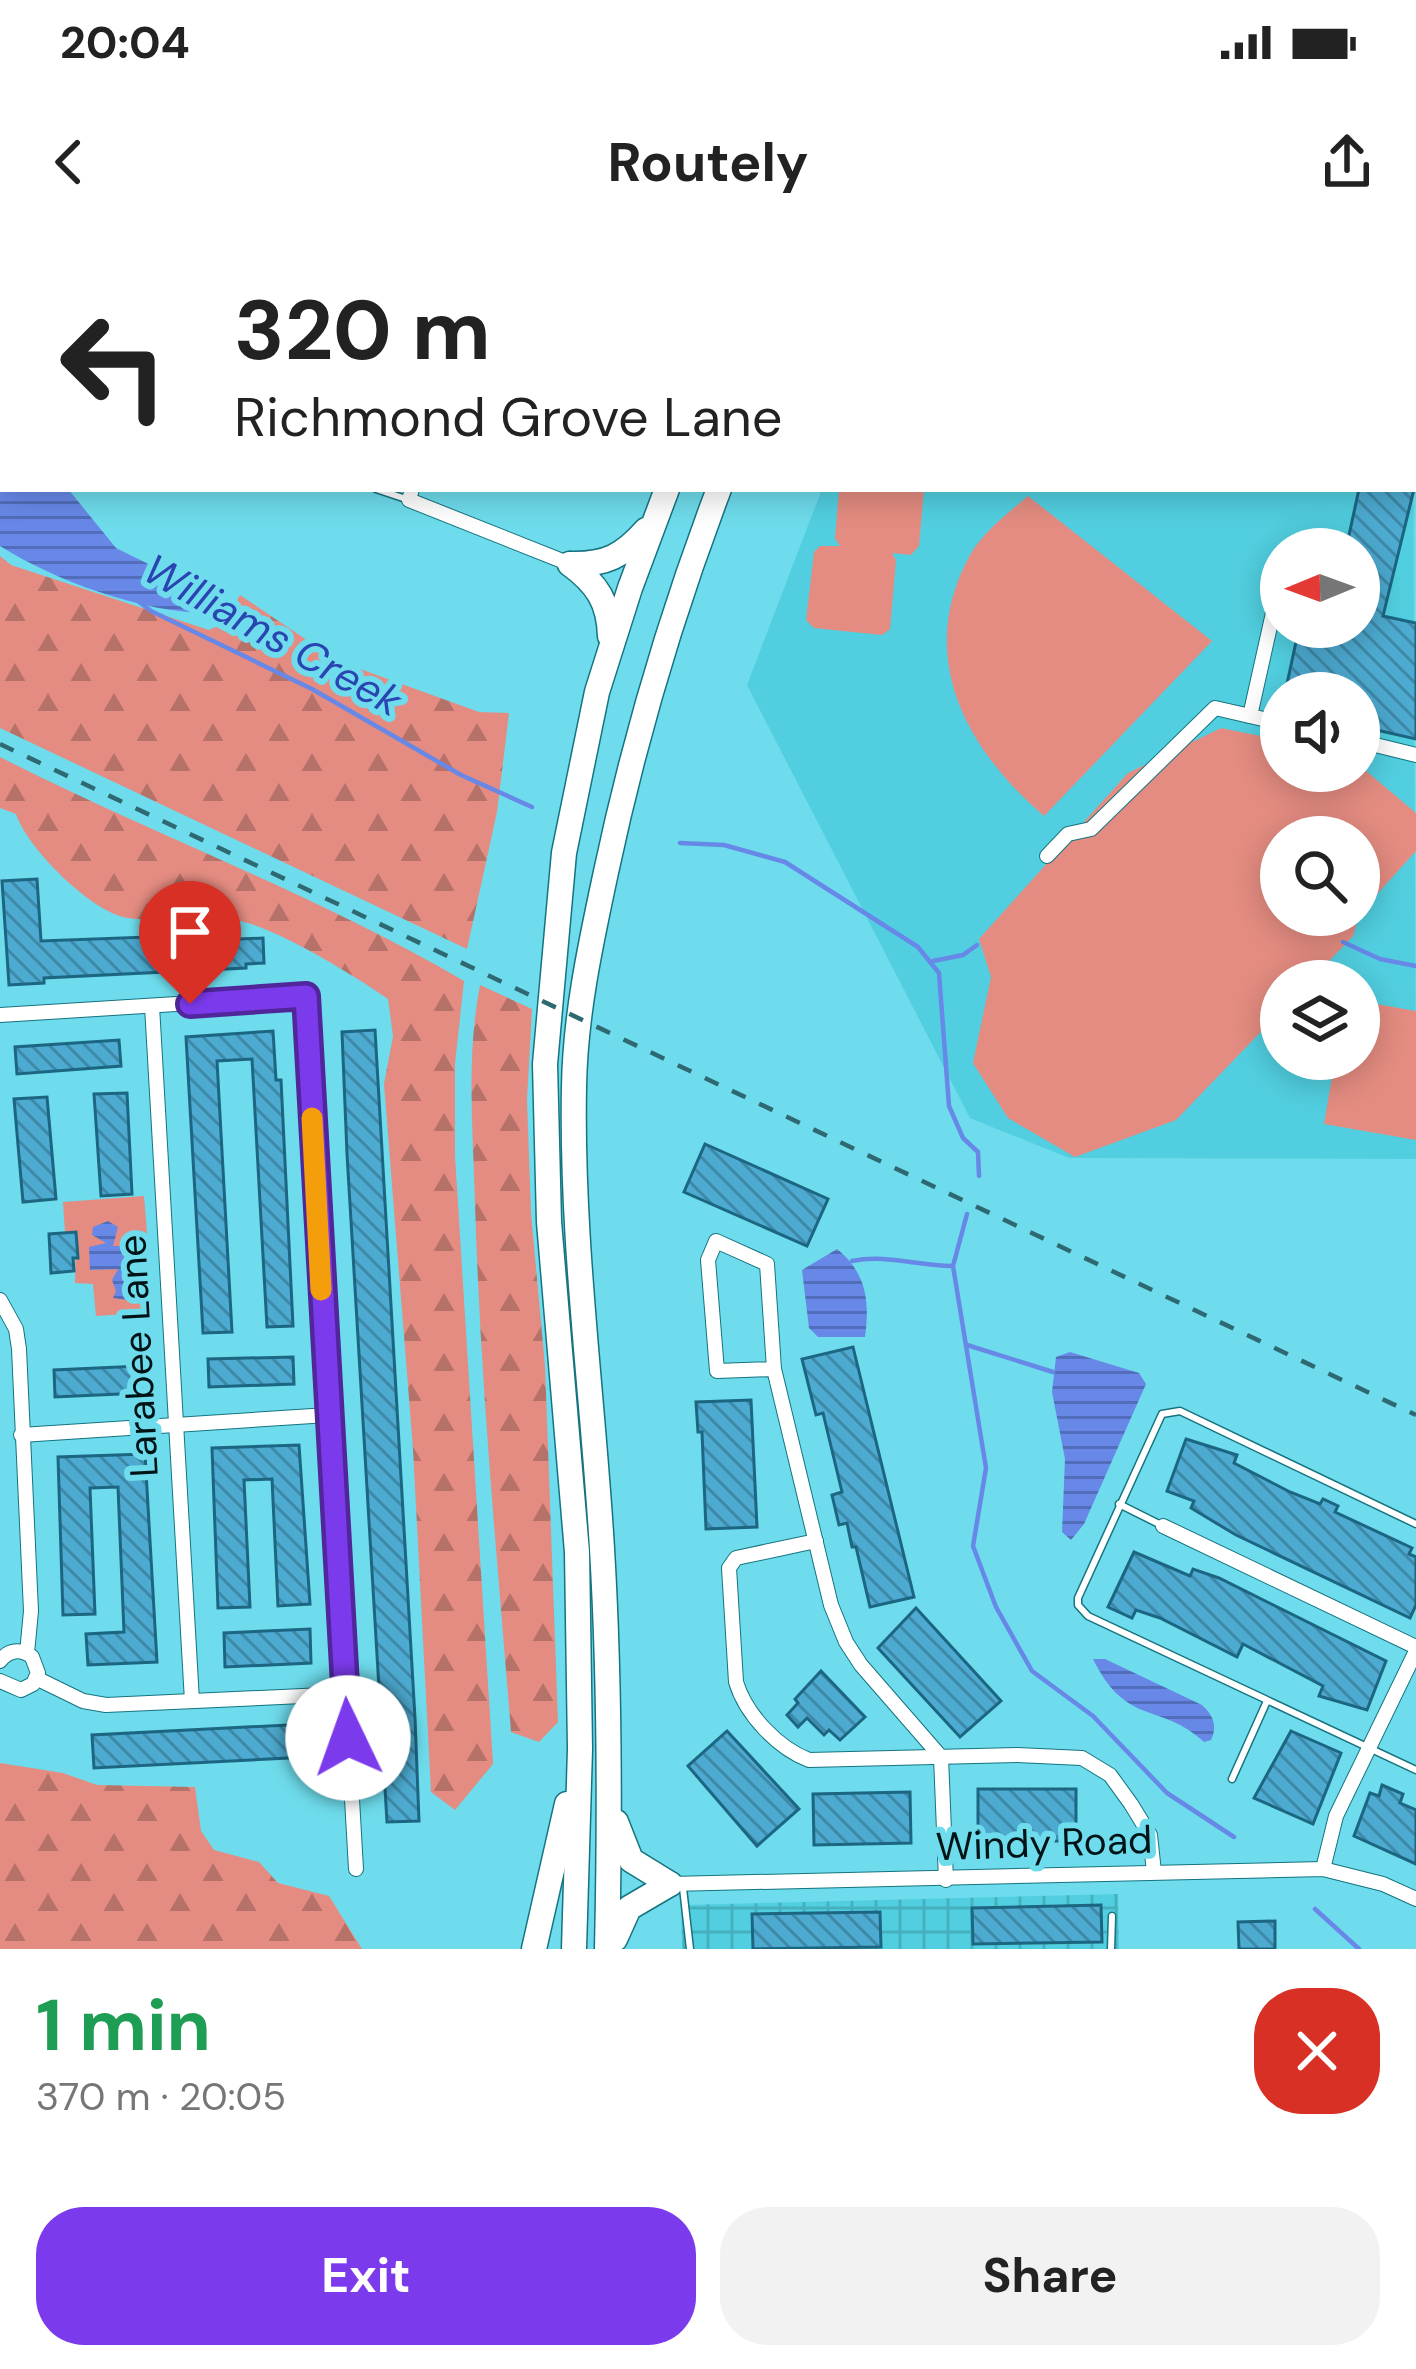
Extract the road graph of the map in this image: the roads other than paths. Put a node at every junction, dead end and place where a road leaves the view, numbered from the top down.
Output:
1 (666, 492) edge
2 (718, 492) edge
3 (411, 495) edge
4 (656, 519) junction
5 (570, 564) junction
6 (1265, 648) edge
7 (611, 650) junction
8 (1250, 716) junction
9 (1260, 718) edge
10 (1380, 746) edge
11 (1416, 755) edge
12 (1047, 856) dead end
13 (152, 1006) junction
14 (0, 1015) edge
15 (0, 1300) edge
16 (774, 1369) junction
17 (328, 1415) junction
18 (176, 1424) junction
19 (21, 1435) junction
20 (1119, 1504) junction
21 (1416, 1524) edge
22 (1163, 1526) joint
23 (816, 1541) junction
24 (1416, 1649) edge
25 (27, 1653) junction
26 (0, 1661) edge
27 (36, 1678) junction
28 (2, 1688) edge
29 (346, 1694) junction
30 (192, 1701) junction
31 (1267, 1701) junction
32 (1369, 1748) junction
33 (580, 1749) junction
34 (941, 1756) junction
35 (1416, 1770) edge
36 (1232, 1779) dead end
37 (610, 1787) junction
38 (356, 1869) dead end
39 (1323, 1869) junction
40 (1154, 1872) junction
41 (946, 1880) junction
42 (676, 1884) junction
43 (1416, 1899) edge
44 (1112, 1916) dead end
45 (534, 1949) edge
46 (574, 1949) edge
47 (610, 1949) edge
48 (690, 1949) edge
49 (1111, 1949) edge

1 - 4 highway
2 - 37 highway
3 - 5 street
4 - 5 highway
4 - 7 highway
5 - 7 highway
6 - 8 street
7 - 33 highway
8 - 9 street
8 - 12 street
10 - 11 street
13 - 14 street
13 - 17 street
13 - 18 street, Larabee Lane
15 - 19 street
16 - 16 street
16 - 23 street
17 - 18 street
17 - 29 street
18 - 19 street
18 - 30 street, Larabee Lane
19 - 25 street
20 - 21 lane
20 - 22 lane
20 - 31 lane
22 - 24 street
23 - 34 street
23 - 34 street
24 - 32 street
25 - 26 street
25 - 27 street
27 - 28 street
27 - 30 street
29 - 30 street
29 - 38 street
31 - 32 lane
31 - 36 lane
32 - 35 lane
32 - 39 street
33 - 45 highway
33 - 46 highway
34 - 40 street
34 - 41 street
37 - 42 highway
37 - 47 highway
39 - 40 street, Windy Road
39 - 43 street, Windy Road
40 - 41 street, Windy Road
41 - 42 street, Windy Road
42 - 47 highway
42 - 48 lane
44 - 49 lane

